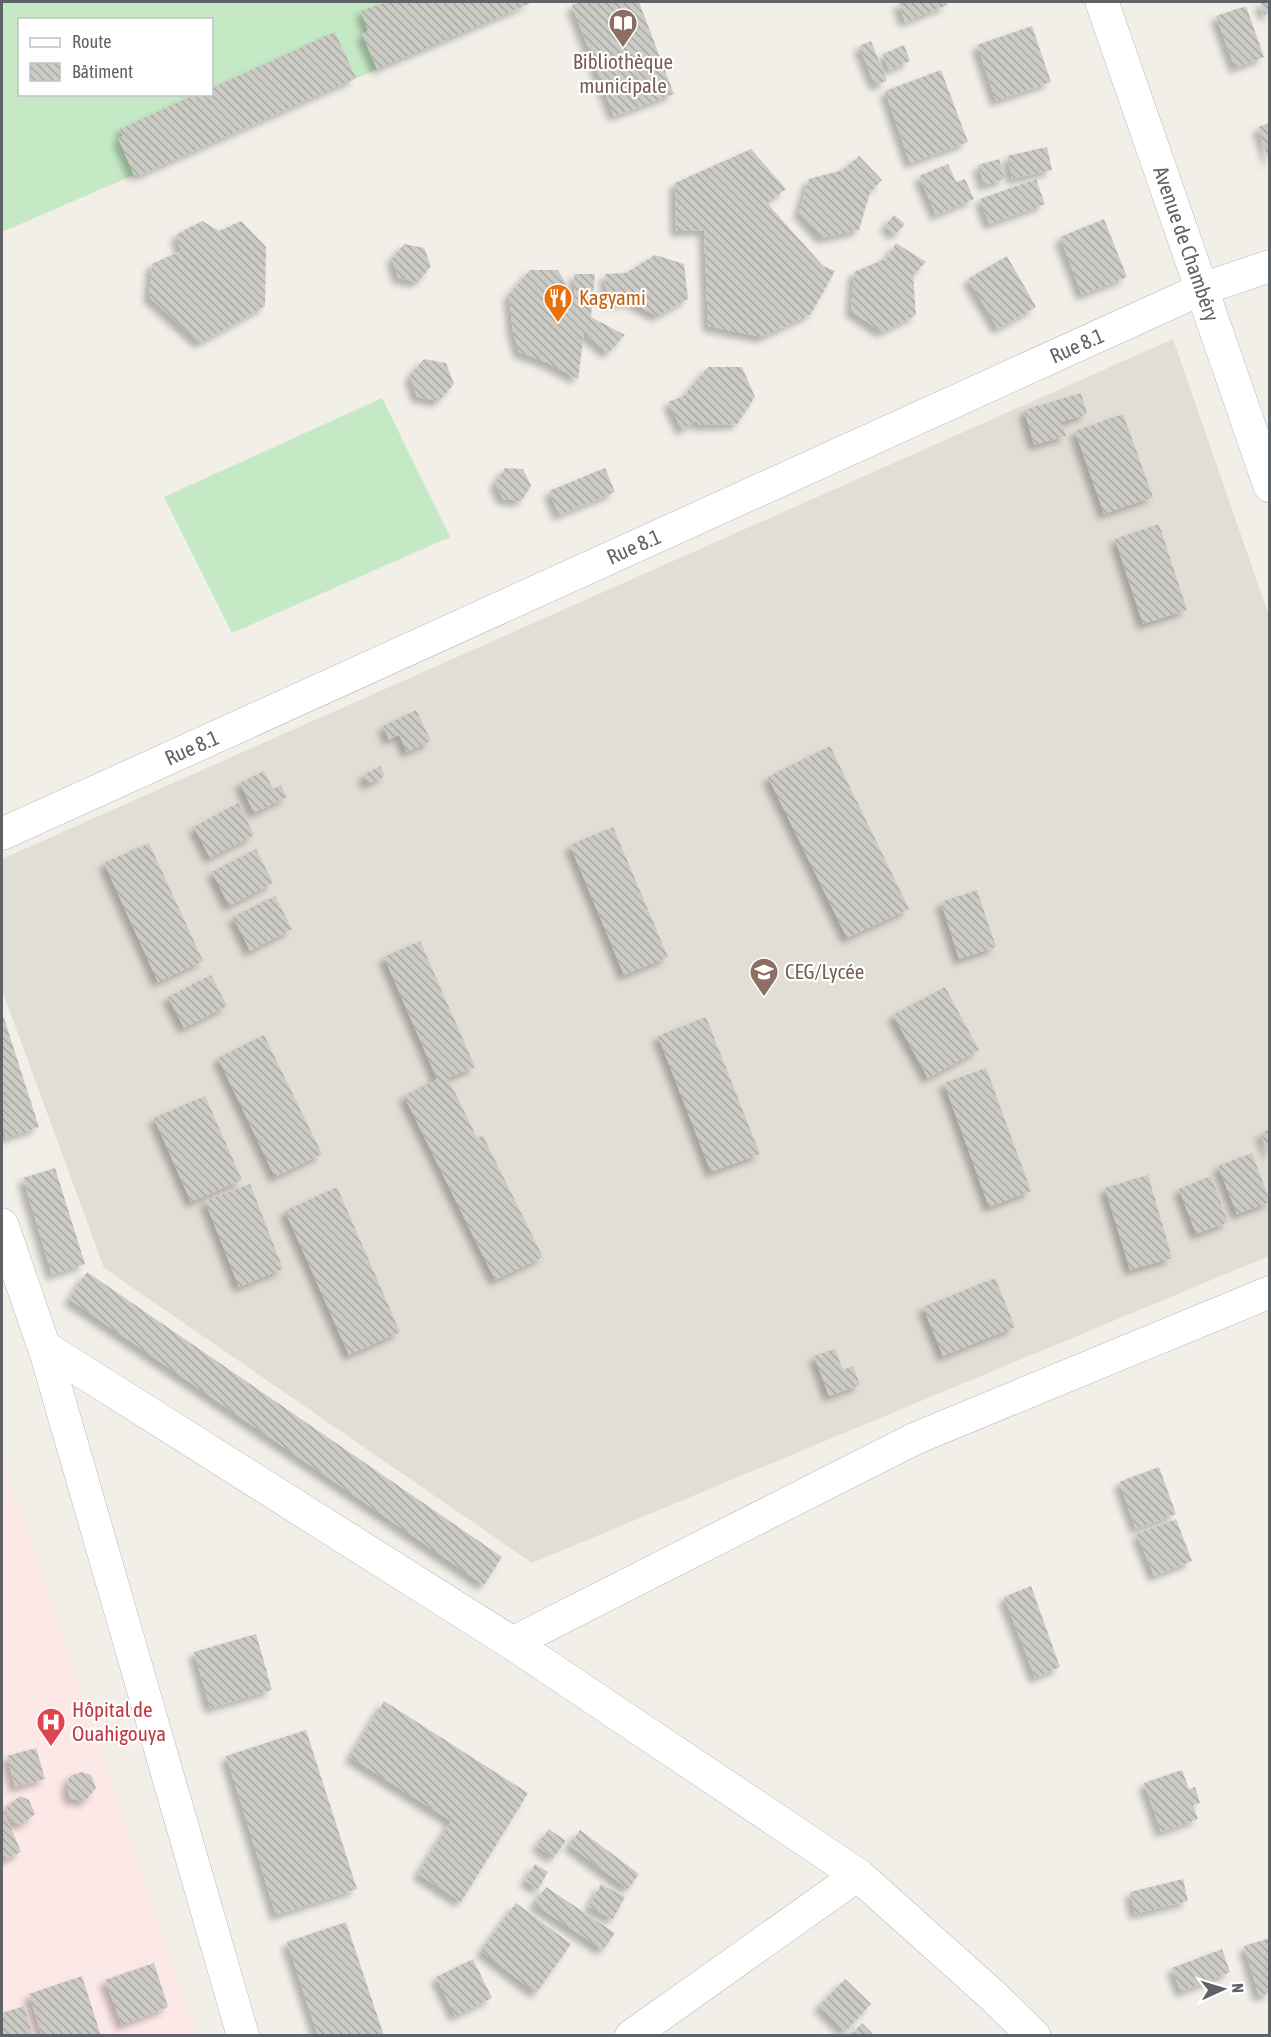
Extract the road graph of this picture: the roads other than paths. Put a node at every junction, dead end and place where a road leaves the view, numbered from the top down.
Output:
1 (1102, 2) edge
2 (1269, 266) edge
3 (1202, 289) junction
4 (1269, 486) edge
5 (2, 834) edge
6 (2, 1225) edge
7 (1269, 1292) edge
8 (44, 1347) junction
9 (512, 1643) junction
10 (858, 1875) junction
11 (243, 2036) edge
12 (631, 2036) edge
13 (1034, 2036) edge

1 - 3 main road, Avenue de Chambéry
2 - 3 street, Rue 8.1
3 - 4 main road, Avenue de Chambéry
3 - 5 street, Rue 8.1
6 - 8 main road
7 - 9 street
8 - 9 main road
8 - 11 street
9 - 10 main road
10 - 12 street
10 - 13 main road

